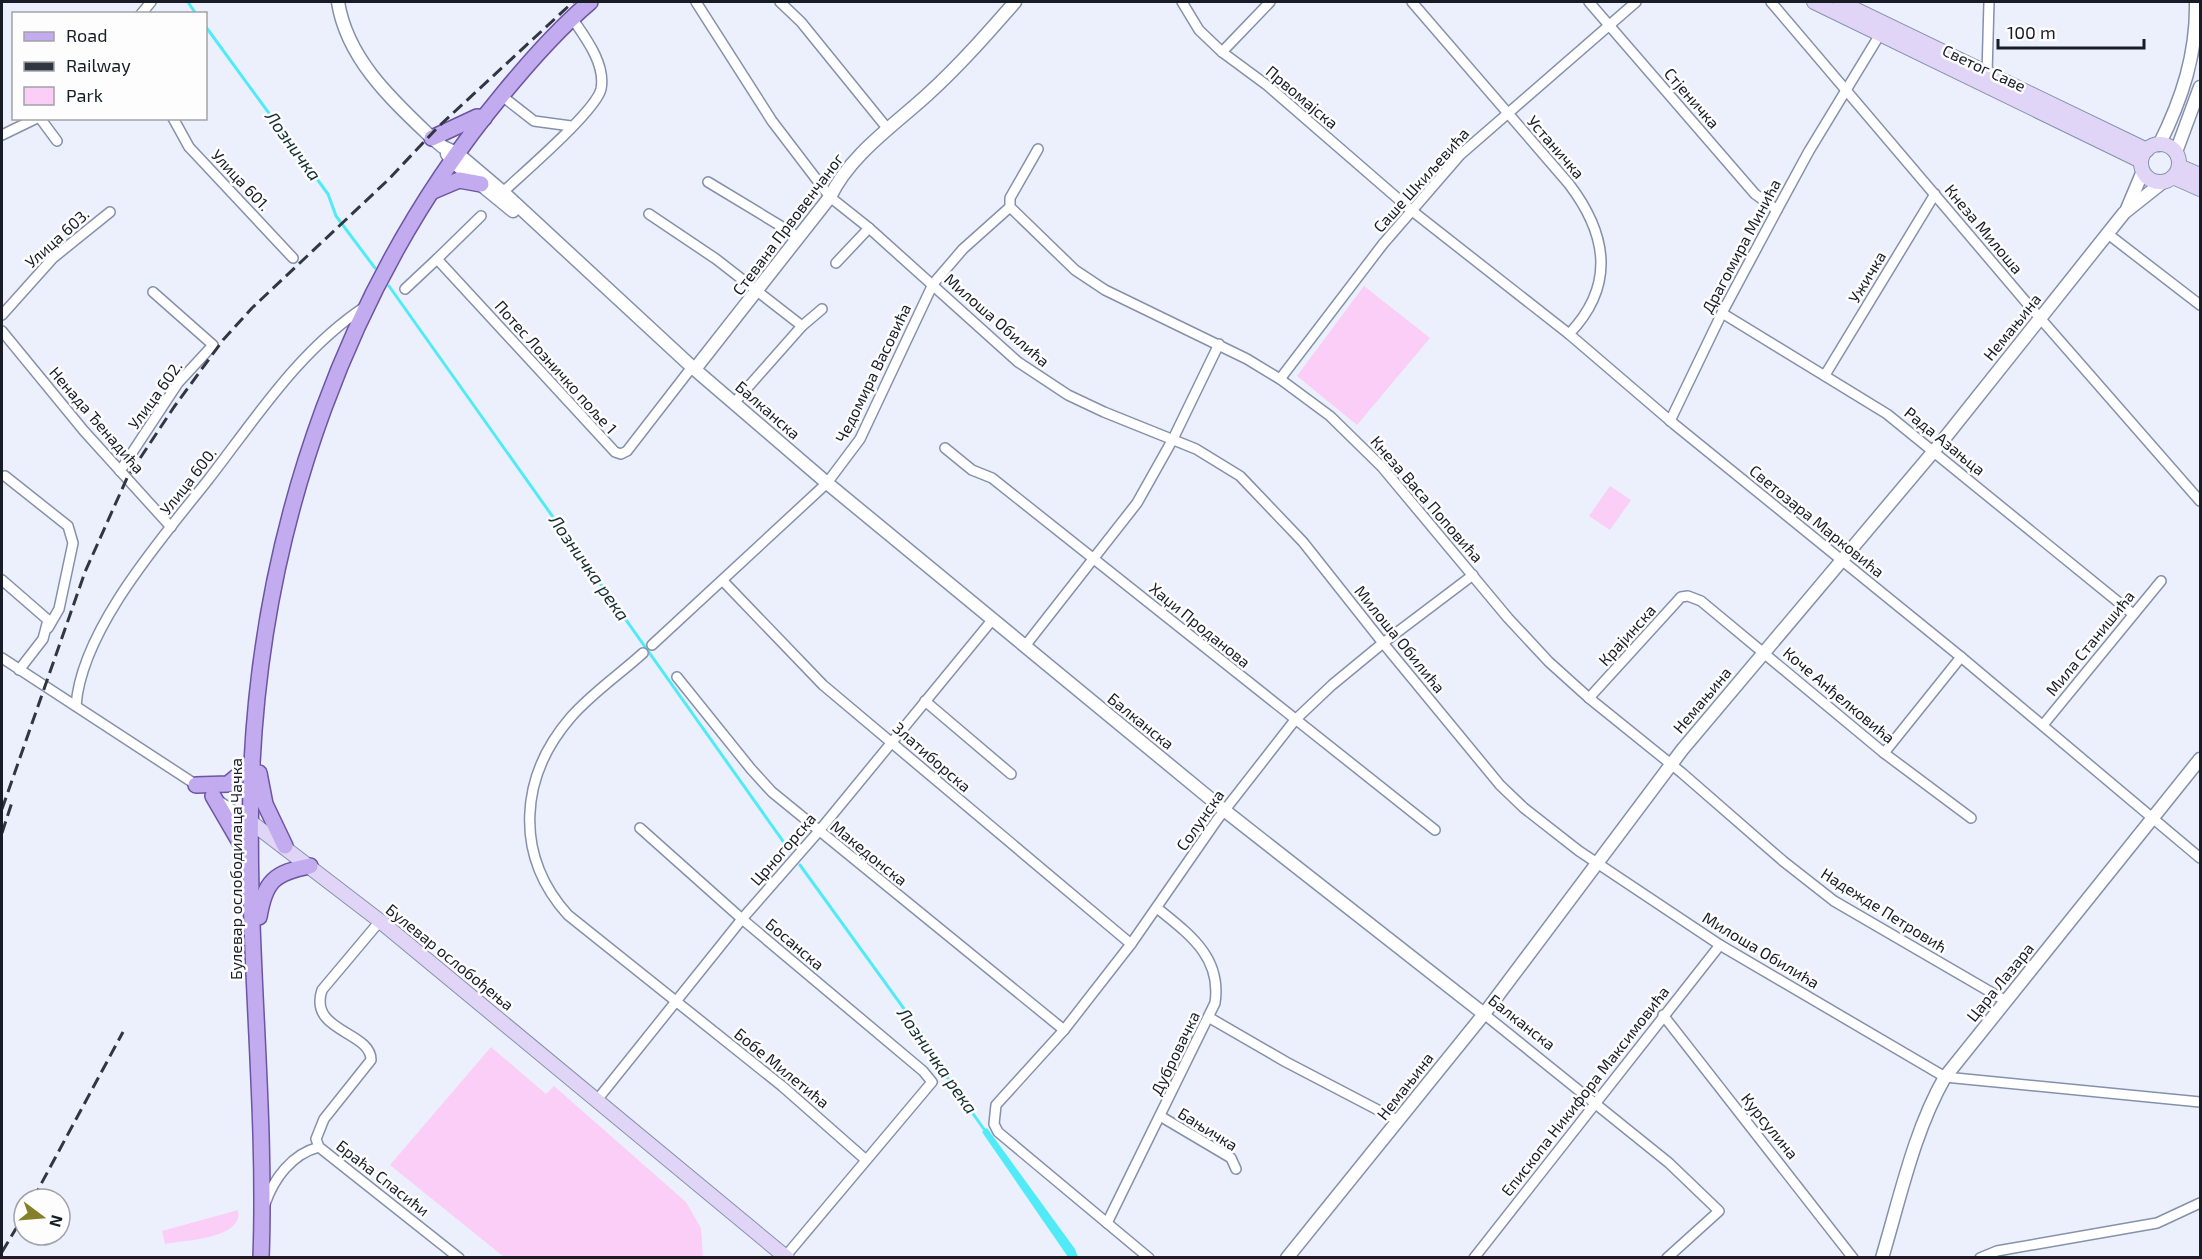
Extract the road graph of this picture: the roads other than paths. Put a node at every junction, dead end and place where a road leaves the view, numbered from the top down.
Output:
1 (338, 2) edge
2 (590, 2) edge
3 (696, 2) edge
4 (780, 2) edge
5 (1015, 2) edge
6 (1182, 2) edge
7 (1270, 2) edge
8 (1412, 2) edge
9 (1589, 2) edge
10 (1636, 2) edge
11 (1771, 2) edge
12 (1814, 2) edge
13 (1840, 2) edge
14 (1989, 2) edge
15 (2196, 2) edge
16 (572, 18) junction
17 (1609, 26) junction
18 (1882, 30) junction
19 (1222, 52) junction
20 (1987, 74) junction
21 (2200, 87) edge
22 (1845, 90) junction
23 (502, 96) junction
24 (1507, 113) junction
25 (483, 118) junction
26 (34, 120) edge
27 (40, 120) edge
28 (174, 120) edge
29 (572, 126) junction
30 (887, 128) junction
31 (2, 135) edge
32 (57, 141) dead end
33 (1038, 149) dead end
34 (446, 150) junction
35 (2147, 157) junction
36 (2172, 169) junction
37 (2200, 175) edge
38 (708, 182) dead end
39 (481, 184) junction
40 (2200, 189) edge
41 (503, 192) junction
42 (1935, 194) junction
43 (428, 195) junction
44 (830, 197) junction
45 (1010, 207) junction
46 (1411, 210) junction
47 (1777, 210) junction
48 (110, 212) dead end
49 (2124, 213) junction
50 (649, 214) dead end
51 (481, 216) dead end
52 (869, 228) junction
53 (2108, 234) junction
54 (799, 237) junction
55 (555, 241) junction
56 (293, 258) dead end
57 (437, 259) junction
58 (836, 263) dead end
59 (933, 284) junction
60 (405, 289) dead end
61 (758, 291) junction
62 (153, 292) dead end
63 (368, 305) junction
64 (2200, 305) edge
65 (822, 309) dead end
66 (1722, 313) junction
67 (2, 315) edge
68 (2040, 318) junction
69 (802, 326) junction
70 (2, 331) edge
71 (1569, 334) junction
72 (1219, 344) junction
73 (694, 368) junction
74 (1825, 375) junction
75 (1280, 379) junction
76 (734, 403) junction
77 (1670, 421) junction
78 (1173, 439) junction
79 (945, 448) dead end
80 (1934, 451) junction
81 (120, 471) junction
82 (5, 476) dead end
83 (827, 483) junction
84 (2200, 501) edge
85 (171, 527) junction
86 (1095, 559) junction
87 (1842, 560) junction
88 (1473, 575) junction
89 (2, 580) edge
90 (723, 581) junction
91 (2161, 581) dead end
92 (1688, 596) joint
93 (2133, 614) junction
94 (993, 620) junction
95 (48, 628) junction
96 (1383, 643) junction
97 (652, 645) dead end
98 (1025, 646) junction
99 (1764, 651) junction
100 (643, 653) dead end
101 (1961, 657) junction
102 (2, 658) edge
103 (19, 670) junction
104 (677, 677) dead end
105 (1589, 698) junction
106 (925, 701) junction
107 (76, 706) junction
108 (1294, 720) junction
109 (2043, 725) junction
110 (891, 742) junction
111 (1884, 753) junction
112 (252, 758) junction
113 (2200, 759) edge
114 (1671, 764) junction
115 (1011, 774) dead end
116 (196, 785) junction
117 (213, 796) junction
118 (1224, 810) junction
119 (1971, 818) dead end
120 (2152, 818) junction
121 (251, 822) junction
122 (640, 828) dead end
123 (1435, 830) dead end
124 (819, 831) junction
125 (285, 846) junction
126 (2200, 858) edge
127 (250, 860) junction
128 (1597, 862) junction
129 (310, 866) junction
130 (1157, 908) junction
131 (742, 919) junction
132 (380, 921) junction
133 (253, 934) junction
134 (1131, 944) junction
135 (1720, 945) junction
136 (677, 1001) junction
137 (2006, 1001) junction
138 (1484, 1014) junction
139 (1663, 1015) junction
140 (1210, 1018) junction
141 (1064, 1030) junction
142 (1946, 1077) junction
143 (597, 1100) junction
144 (1595, 1101) junction
145 (2200, 1102) edge
146 (1160, 1116) junction
147 (1398, 1121) junction
148 (319, 1147) junction
149 (866, 1160) junction
150 (1236, 1168) dead end
151 (2200, 1203) edge
152 (261, 1215) junction
153 (1107, 1223) junction
154 (1293, 1255) edge
155 (261, 1257) edge
156 (459, 1257) edge
157 (785, 1257) edge
158 (1149, 1257) edge
159 (1474, 1257) edge
160 (1667, 1257) edge
161 (1853, 1257) edge
162 (1882, 1257) edge
163 (1980, 1257) edge

1 - 34 street
2 - 16 main road, Булевар ослободилаца Чачка
3 - 44 street, Милоша Обилића
4 - 30 street
5 - 30 street, Стевана Првовенчаног
6 - 19 street, Првомајска
7 - 19 street
8 - 24 street, Устаничка
9 - 17 street, Стјеничка
10 - 17 street, Саше Шкиљевића
11 - 22 street, Кнеза Милоша
12 - 18 main road, Светог Саве
13 - 18 main road, Светог Саве
14 - 20 street
15 - 35 street
16 - 23 main road, Булевар ослободилаца Чачка
16 - 29 street
17 - 24 street, Саше Шкиљевића
17 - 47 street, Стјеничка
18 - 20 main road, Светог Саве
18 - 22 street, Драгомира Минића
18 - 35 main road, Светог Саве
19 - 46 street, Првомајска
20 - 35 main road, Светог Саве
21 - 36 street
22 - 42 street, Кнеза Милоша
22 - 47 street, Драгомира Минића
23 - 25 main road, Булевар ослободилаца Чачка
23 - 29 street
24 - 46 street, Саше Шкиљевића
24 - 71 street, Устаничка
25 - 34 main road, Булевар ослободилаца Чачка
25 - 34 main road
26 - 31 street
27 - 32 street
28 - 56 street, Улица 601.
29 - 41 street
30 - 44 street, Стевана Првовенчаног
33 - 45 street
34 - 39 street, Балканска
34 - 41 street, Балканска
34 - 43 main road, Булевар ослободилаца Чачка
35 - 36 main road
35 - 36 main road
35 - 49 street
36 - 37 main road
36 - 40 main road
36 - 49 street, Немањина
38 - 54 street
39 - 43 main road
39 - 55 street, Балканска
41 - 55 street, Балканска
42 - 68 street, Кнеза Милоша
42 - 74 street, Ужичка
43 - 63 main road, Булевар ослободилаца Чачка
44 - 52 street, Милоша Обилића
44 - 54 street, Стевана Првовенчаног
45 - 59 street, Чедомира Васовића
45 - 72 street, Кнеза Васа Поповића
46 - 71 street, Светозара Марковића
46 - 75 street, Саше Шкиљевића
47 - 66 street, Драгомира Минића
48 - 67 street, Улица 603.
49 - 53 street, Немањина
50 - 61 street
51 - 57 street
52 - 58 street
52 - 59 street, Милоша Обилића
53 - 64 street
53 - 68 street, Немањина
54 - 61 street, Стевана Првовенчаног
55 - 73 street, Балканска
57 - 60 street
57 - 73 street, Потес Лозничко поље 1
59 - 78 street, Милоша Обилића
59 - 83 street, Чедомира Васовића
61 - 69 street
61 - 73 street, Стевана Првовенчаног
62 - 81 street, Улица 602.
63 - 85 street, Улица 600.
63 - 112 main road, Булевар ослободилаца Чачка
65 - 69 street
66 - 74 street, Рада Азањца
66 - 77 street, Драгомира Минића
68 - 80 street, Немањина
68 - 84 street, Кнеза Милоша
69 - 76 street
70 - 81 street, Ненада Ђенадића
71 - 77 street, Светозара Марковића
72 - 75 street, Кнеза Васа Поповића
72 - 78 street
73 - 76 street, Балканска
74 - 80 street, Рада Азањца
75 - 88 street, Кнеза Васа Поповића
76 - 83 street, Балканска
77 - 87 street, Светозара Марковића
78 - 86 street
78 - 96 street, Милоша Обилића
79 - 86 street, Хаџи Проданова
80 - 87 street, Немањина
80 - 93 street, Рада Азањца
81 - 85 street, Ненада Ђенадића
82 - 95 street
83 - 90 street, Чедомира Васовића
83 - 94 street, Балканска
85 - 107 street, Улица 600.
86 - 98 street
86 - 108 street, Хаџи Проданова
87 - 99 street, Немањина
87 - 101 street, Светозара Марковића
88 - 96 street, Солунска
88 - 105 street, Кнеза Васа Поповића
89 - 95 street
90 - 97 street, Чедомира Васовића
90 - 110 street, Златиборска
91 - 93 street, Мила Станишића
92 - 99 street, Коче Анђелковића
92 - 105 street, Крајинска
93 - 109 street, Мила Станишића
94 - 98 street, Балканска
94 - 106 street, Црногорска
95 - 103 street
96 - 108 street, Солунска
96 - 128 street, Милоша Обилића
98 - 118 street, Балканска
99 - 111 street, Коче Анђелковића
99 - 114 street, Немањина
100 - 136 street
101 - 109 street, Светозара Марковића
101 - 111 street
102 - 103 street, Булевар ослобођења
103 - 107 street, Булевар ослобођења
104 - 124 street, Македонска
105 - 114 street, Кнеза Васа Поповића
106 - 110 street, Црногорска
106 - 115 street
107 - 116 street, Булевар ослобођења
108 - 118 street, Солунска
108 - 123 street, Хаџи Проданова
109 - 120 street, Светозара Марковића
110 - 124 street, Црногорска
110 - 134 street, Златиборска
111 - 119 street, Коче Анђелковића
112 - 116 main road
112 - 121 main road, Булевар ослободилаца Чачка
112 - 125 main road
113 - 120 street, Цара Лазара
114 - 128 street, Немањина
114 - 137 street, Надежде Петровић
116 - 117 street, Булевар ослобођења
117 - 121 street, Булевар ослобођења
117 - 127 main road
118 - 130 street, Солунска
118 - 138 street, Балканска
120 - 126 street, Светозара Марковића
120 - 137 street, Цара Лазара
121 - 125 main road, Булевар ослобођења
121 - 127 main road, Булевар ослободилаца Чачка
122 - 131 street, Босанска
124 - 131 street, Црногорска
124 - 141 street, Македонска
125 - 129 main road, Булевар ослобођења
127 - 133 main road, Булевар ослободилаца Чачка
128 - 135 street, Милоша Обилића
128 - 138 street, Немањина
129 - 132 main road, Булевар ослобођења
129 - 133 main road
130 - 134 street, Солунска
130 - 140 street, Дубровачка
131 - 136 street, Црногорска
131 - 149 street, Босанска
132 - 143 main road, Булевар ослобођења
132 - 148 street, Браћа Спасићи
133 - 152 main road, Булевар ослободилаца Чачка
134 - 141 street, Солунска
135 - 139 street, Епископа Никифора Максимовића
135 - 142 street, Милоша Обилића
136 - 143 street, Црногорска
136 - 149 street, Бобе Милетића
137 - 142 street, Цара Лазара
138 - 144 street, Балканска
138 - 147 street, Немањина
139 - 144 street, Епископа Никифора Максимовића
139 - 161 street, Курсулина
140 - 146 street, Дубровачка
140 - 147 street
141 - 153 street, Солунска
142 - 145 street, Милоша Обилића
142 - 162 street, Цара Лазара
143 - 157 main road, Булевар ослобођења
144 - 159 street, Епископа Никифора Максимовића
144 - 160 street, Балканска
146 - 150 street, Бањичка
146 - 153 street, Дубровачка
147 - 154 street, Немањина
148 - 152 street
148 - 156 street, Браћа Спасићи
149 - 157 street
151 - 163 street
152 - 155 main road, Булевар ослободилаца Чачка
153 - 158 street

